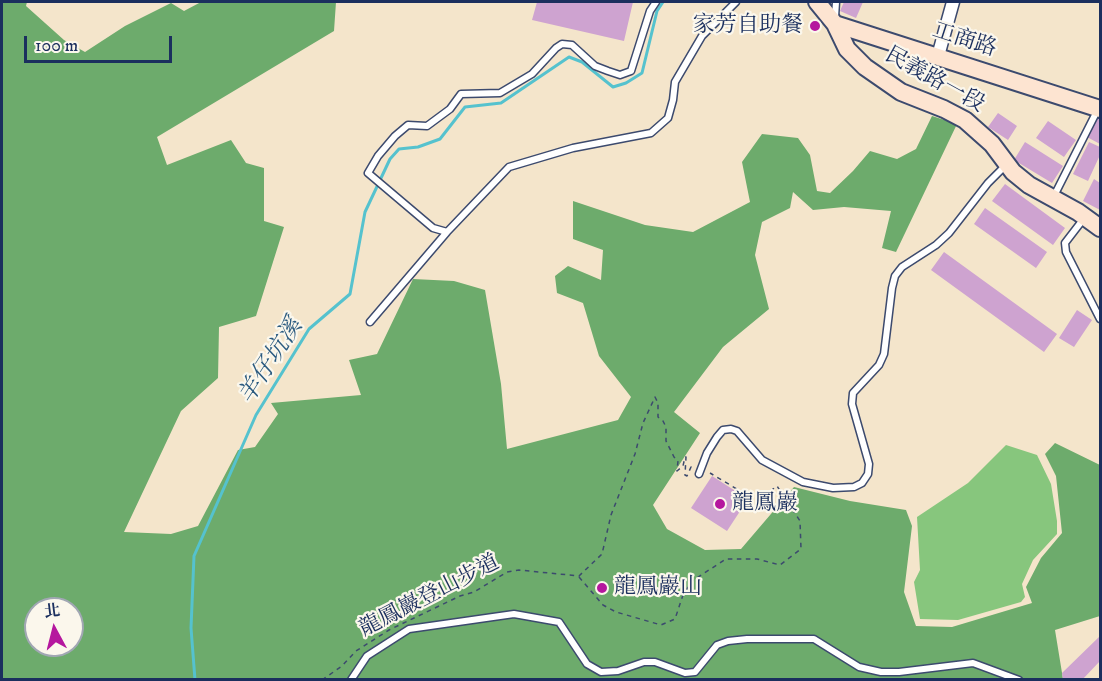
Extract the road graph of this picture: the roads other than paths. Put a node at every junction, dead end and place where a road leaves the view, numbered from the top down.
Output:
1 (656, 2) edge
2 (736, 2) edge
3 (817, 2) edge
4 (836, 2) edge
5 (953, 2) edge
6 (835, 24) junction
7 (938, 56) junction
8 (1100, 107) edge
9 (1006, 164) junction
10 (1052, 199) junction
11 (1085, 216) junction
12 (1101, 228) edge
13 (447, 232) junction
14 (1101, 319) edge
15 (370, 322) dead end
16 (699, 471) road end
17 (351, 680) edge
18 (1018, 680) edge

1 - 13 lane
2 - 13 lane
3 - 6 main road, 民義路一段
4 - 6 lane
5 - 7 street
6 - 7 main road, 工商路
6 - 9 main road, 民義路一段
7 - 8 main road, 工商路
8 - 10 lane
9 - 10 main road, 民義路一段
9 - 16 lane
10 - 11 main road, 民義路一段
11 - 12 main road, 民義路一段
11 - 14 lane
13 - 15 lane
17 - 18 lane

